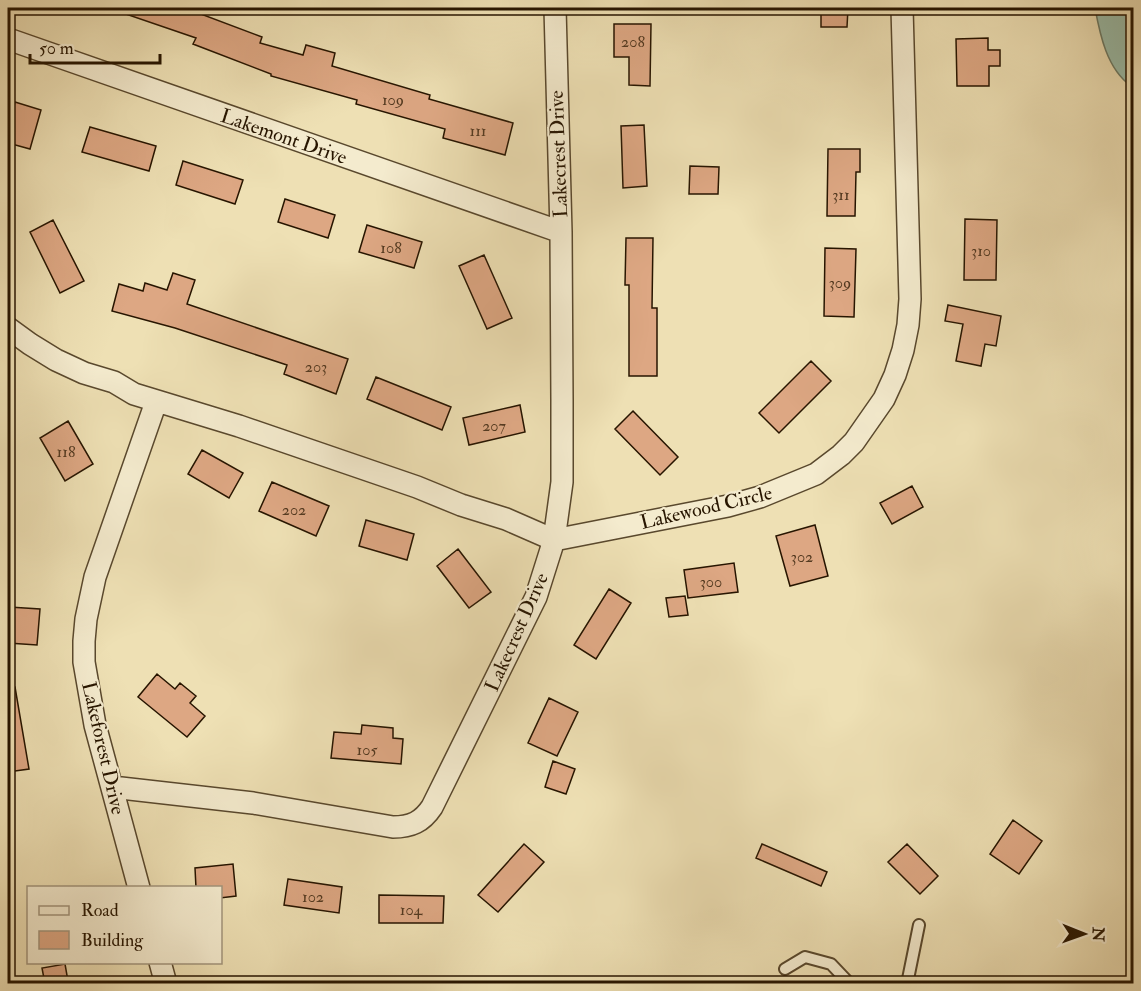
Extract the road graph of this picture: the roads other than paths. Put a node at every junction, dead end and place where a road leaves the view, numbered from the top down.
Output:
1 (555, 8) edge
2 (902, 8) edge
3 (8, 39) edge
4 (561, 232) junction
5 (8, 328) edge
6 (156, 402) junction
7 (554, 540) junction
8 (112, 787) junction
9 (138, 886) edge
10 (919, 925) dead end
11 (160, 964) edge
12 (785, 969) dead end
13 (166, 984) edge
14 (850, 984) edge
15 (908, 984) edge

1 - 4 street, Lakecrest Drive
2 - 7 street, Lakewood Circle
3 - 4 street, Lakemont Drive
4 - 7 street, Lakecrest Drive
5 - 6 street
6 - 7 street
6 - 8 street, Lakeforest Drive
7 - 8 street, Lakecrest Drive
8 - 9 street, Lakeforest Drive
10 - 15 lane
11 - 13 street
12 - 14 lane

